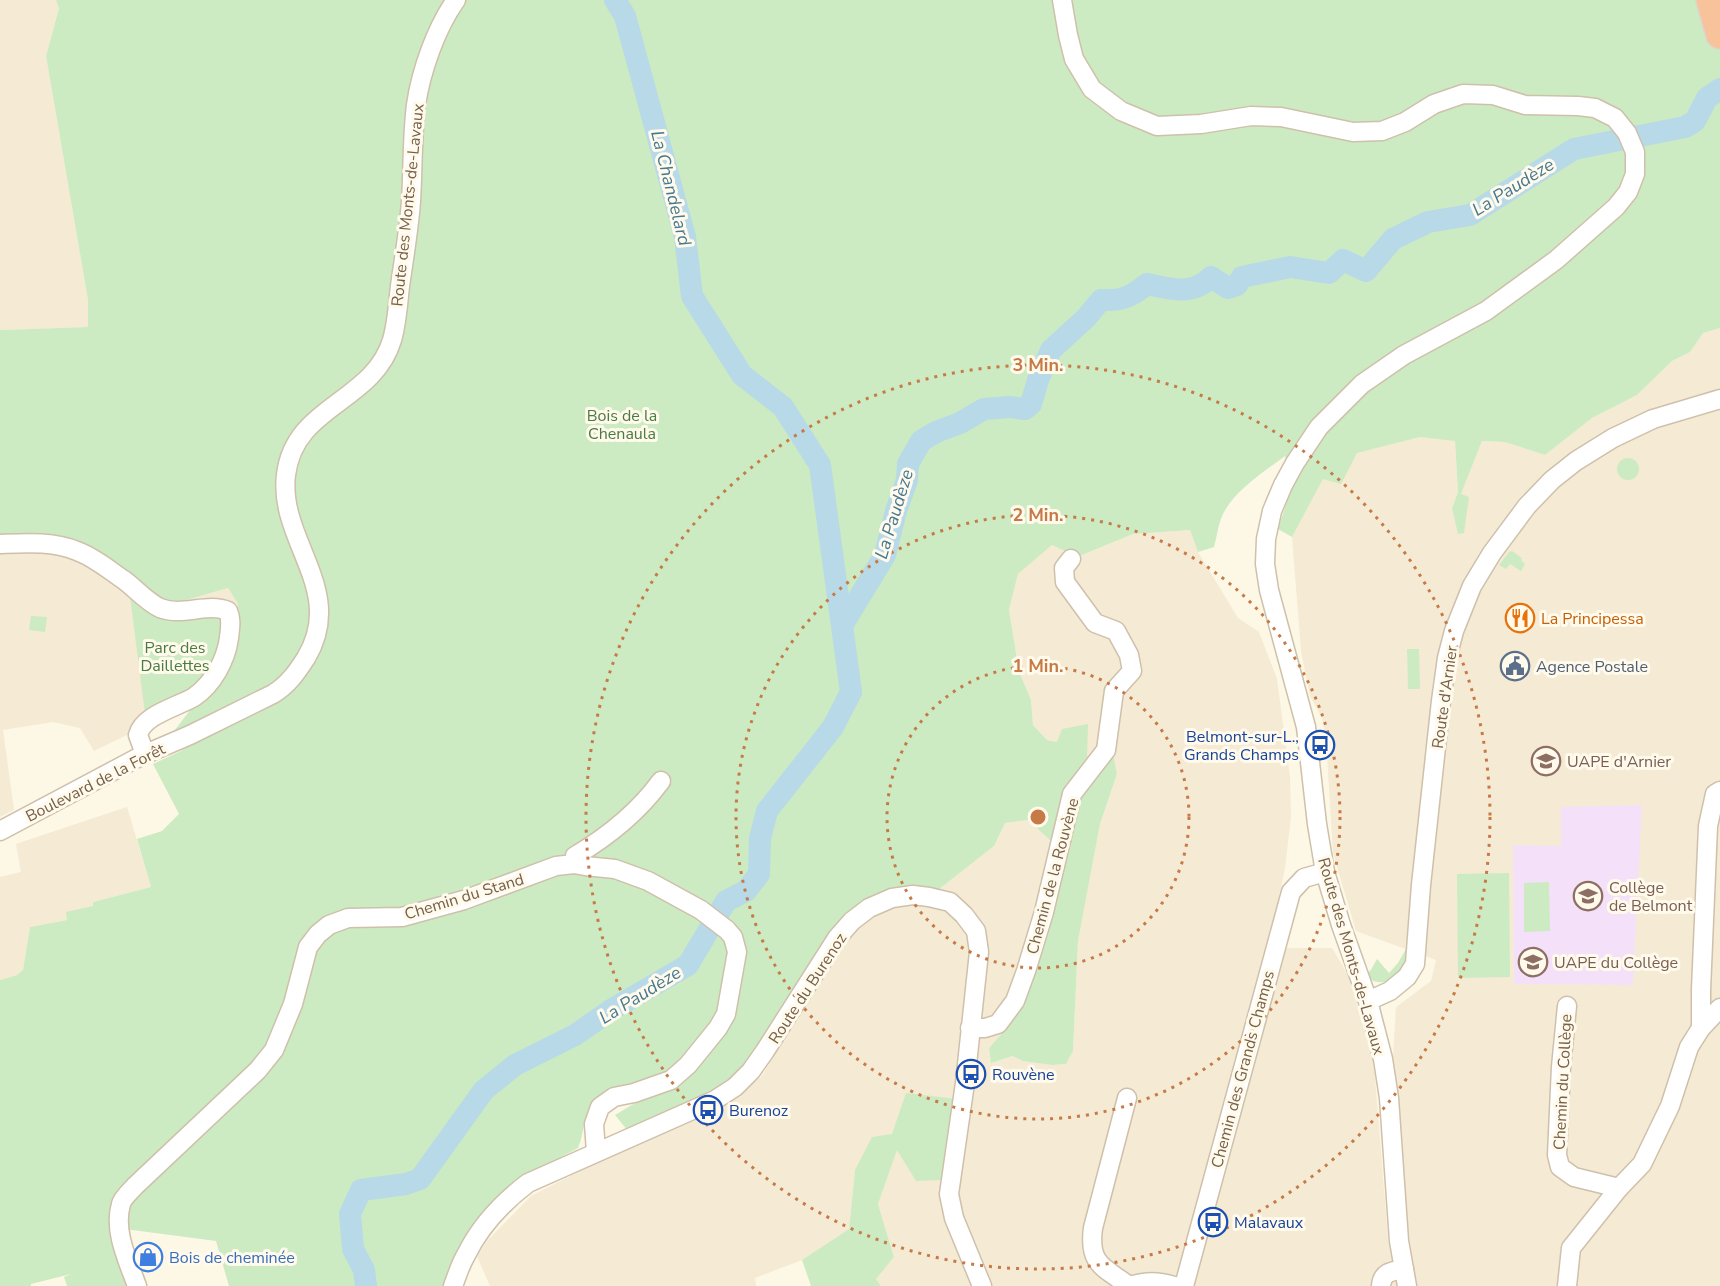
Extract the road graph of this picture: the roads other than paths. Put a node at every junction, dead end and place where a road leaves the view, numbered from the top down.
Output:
1 (456, 0) edge
2 (1062, 0) edge
3 (1710, 0) edge
4 (1720, 34) edge
5 (1720, 399) edge
6 (0, 544) edge
7 (1071, 559) dead end
8 (190, 735) joint
9 (145, 754) junction
10 (661, 781) dead end
11 (1720, 791) edge
12 (0, 831) edge
13 (573, 864) junction
14 (1325, 872) junction
15 (1368, 1000) junction
16 (1567, 1006) dead end
17 (1720, 1008) edge
18 (970, 1028) junction
19 (1701, 1028) junction
20 (1127, 1098) dead end
21 (596, 1152) junction
22 (1619, 1188) junction
23 (1405, 1278) edge
24 (1163, 1284) edge
25 (136, 1286) edge
26 (453, 1286) edge
27 (982, 1286) edge
28 (1130, 1286) edge
29 (1184, 1286) edge
30 (1381, 1286) edge
31 (1567, 1286) edge

1 - 8 street, Route des Monts-de-Lavaux
2 - 14 street, Route des Monts-de-Lavaux
3 - 4 highway
5 - 15 street, Route d'Arnier
6 - 9 street
7 - 18 street, Chemin de la Rouvène
8 - 9 street, Boulevard de la Forêt
9 - 12 street, Boulevard de la Forêt
10 - 13 street
11 - 19 street
13 - 21 street, Chemin du Stand
13 - 25 street, Chemin du Stand
14 - 15 street, Route des Monts-de-Lavaux
14 - 29 street, Chemin des Grands Champs
15 - 23 street, Route des Monts-de-Lavaux
16 - 22 street, Chemin du Collège
17 - 19 street
18 - 21 street, Route du Burenoz
18 - 27 street, Route du Burenoz
19 - 22 street
20 - 28 street
21 - 26 street, Route du Burenoz
22 - 31 street
23 - 30 street
24 - 28 street

